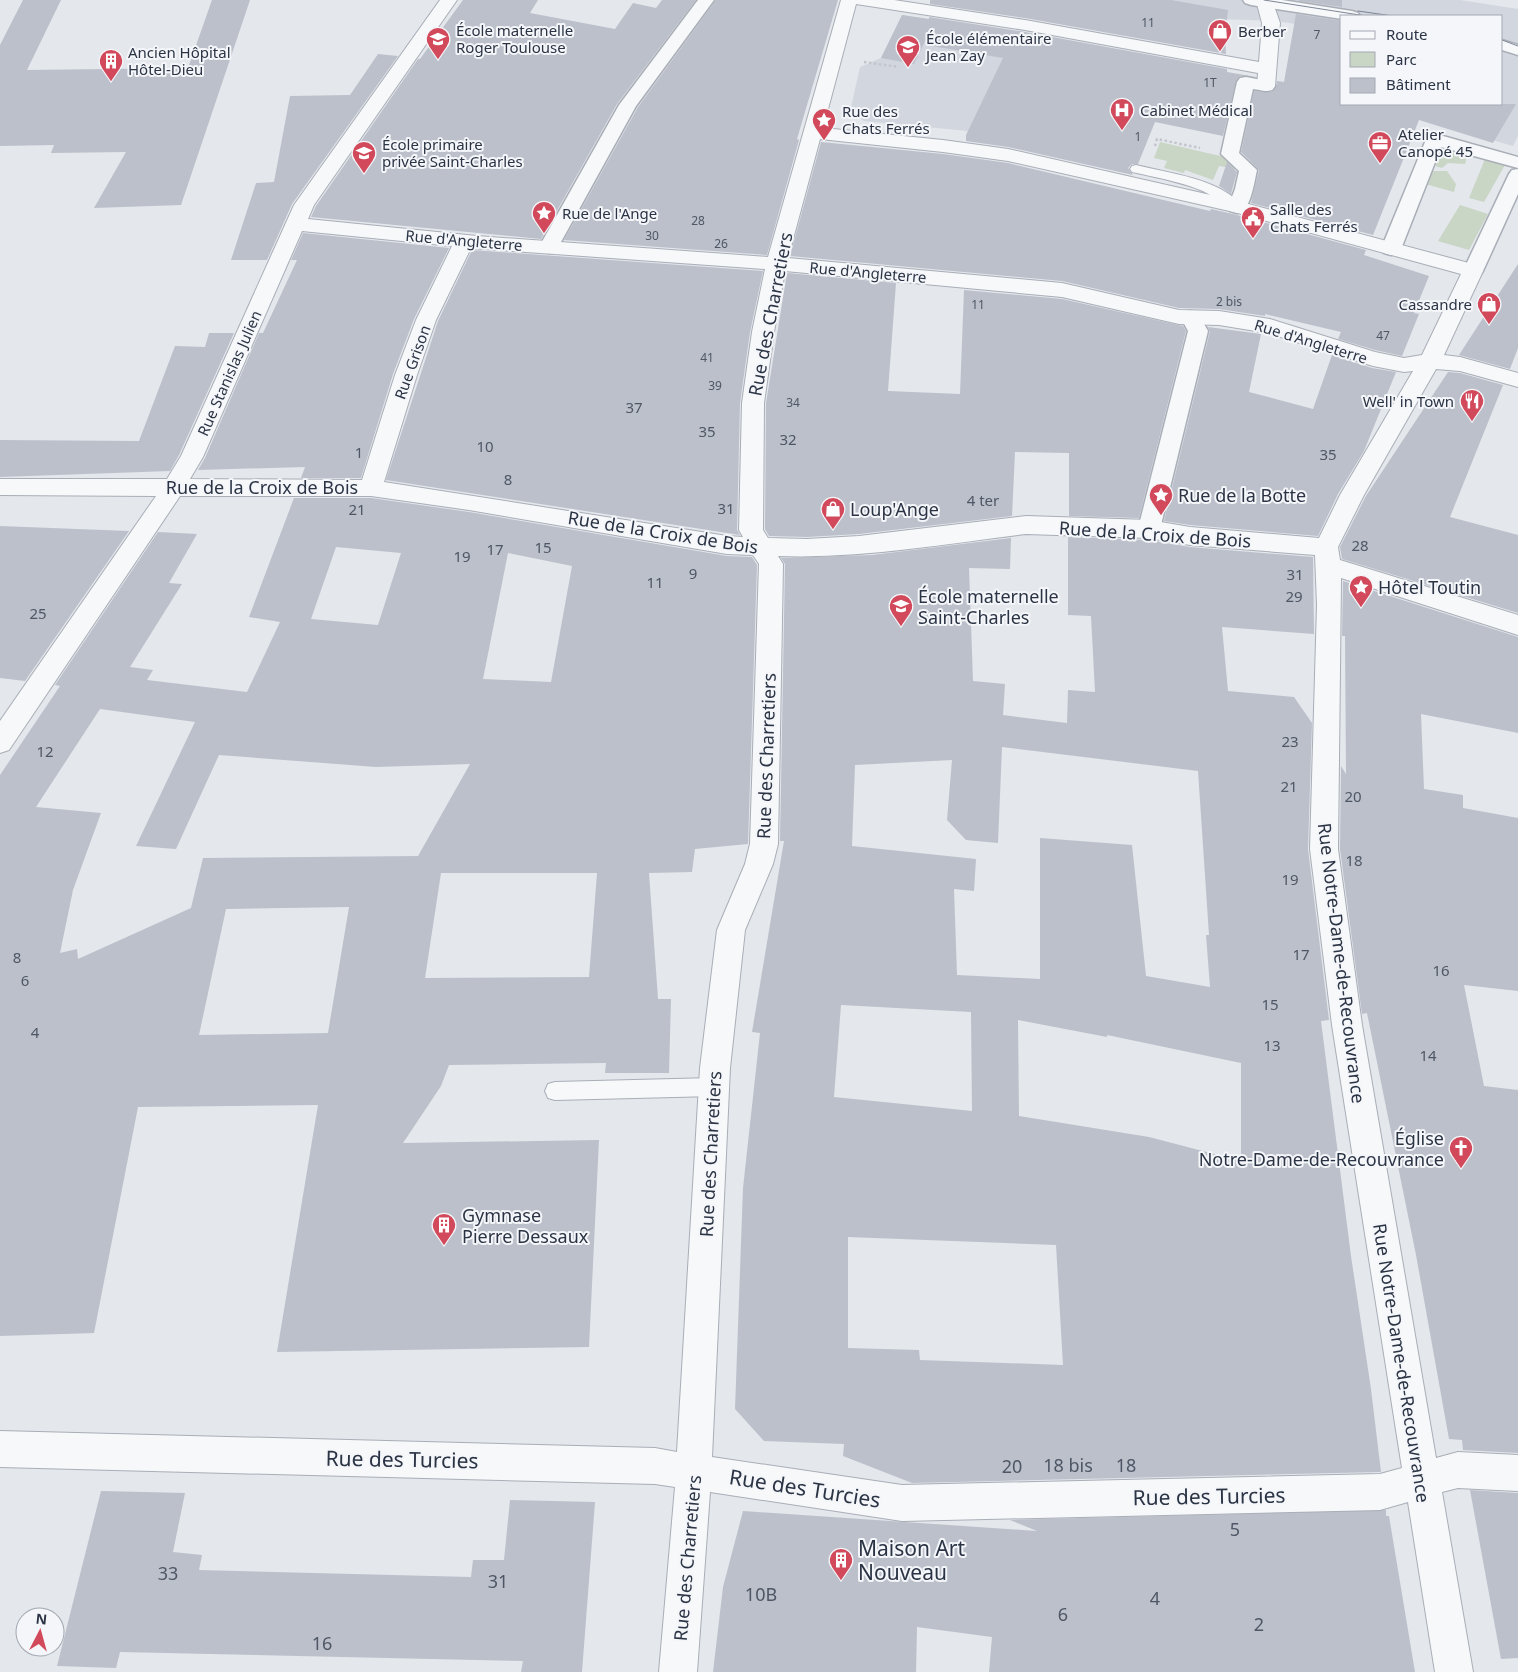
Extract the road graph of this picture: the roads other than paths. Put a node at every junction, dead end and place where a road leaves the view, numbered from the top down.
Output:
1 (449, 0) edge
2 (706, 0) edge
3 (849, 0) edge
4 (861, 0) edge
5 (1260, 1) edge
6 (1346, 15) edge
7 (1503, 45) edge
8 (1518, 50) edge
9 (1267, 77) junction
10 (813, 133) junction
11 (1518, 164) edge
12 (1136, 169) dead end
13 (1518, 174) edge
14 (1237, 207) junction
15 (296, 224) junction
16 (464, 241) junction
17 (548, 247) junction
18 (1391, 249) junction
19 (776, 264) junction
20 (1473, 271) junction
21 (1191, 318) junction
22 (1431, 361) junction
23 (1518, 380) edge
24 (0, 487) edge
25 (174, 488) junction
26 (370, 488) junction
27 (1149, 530) junction
28 (762, 548) junction
29 (1327, 557) junction
30 (1518, 625) edge
31 (0, 742) edge
32 (714, 1087) junction
33 (555, 1091) dead end
34 (0, 1449) edge
35 (694, 1471) junction
36 (1518, 1473) edge
37 (1421, 1481) junction
38 (678, 1672) edge
39 (1454, 1672) edge

1 - 15 street, Rue Stanislas Julien
2 - 17 street
3 - 10 street, Rue des Charretiers
4 - 9 street
5 - 6 street
5 - 9 street
7 - 8 street
9 - 14 street
10 - 14 street
10 - 19 street, Rue des Charretiers
11 - 18 street
12 - 14 lane
13 - 20 street, Rue Notre-Dame-de-Recouvrance
14 - 18 street
15 - 16 street, Rue d'Angleterre
15 - 25 street, Rue Stanislas Julien
16 - 17 street, Rue d'Angleterre
16 - 26 street, Rue Grison
17 - 19 street, Rue d'Angleterre
18 - 20 street
19 - 21 street, Rue d'Angleterre
19 - 28 street, Rue des Charretiers
20 - 22 street, Rue Notre-Dame-de-Recouvrance
21 - 22 street, Rue d'Angleterre
21 - 27 street
22 - 23 street, Rue d'Angleterre
22 - 29 street, Rue Notre-Dame-de-Recouvrance
24 - 25 street, Rue de la Croix de Bois
25 - 26 street, Rue de la Croix de Bois
25 - 31 street, Rue Stanislas Julien
26 - 28 street, Rue de la Croix de Bois
27 - 28 street, Rue de la Croix de Bois
27 - 29 street, Rue de la Croix de Bois
28 - 32 street, Rue des Charretiers
29 - 30 street, Rue de la Croix de Bois
29 - 37 street, Rue Notre-Dame-de-Recouvrance
32 - 33 lane
32 - 35 street, Rue des Charretiers
34 - 35 street, Rue des Turcies
35 - 37 street, Rue des Turcies
35 - 38 street, Rue des Charretiers
36 - 37 street, Rue des Turcies
37 - 39 street, Rue Notre-Dame-de-Recouvrance

